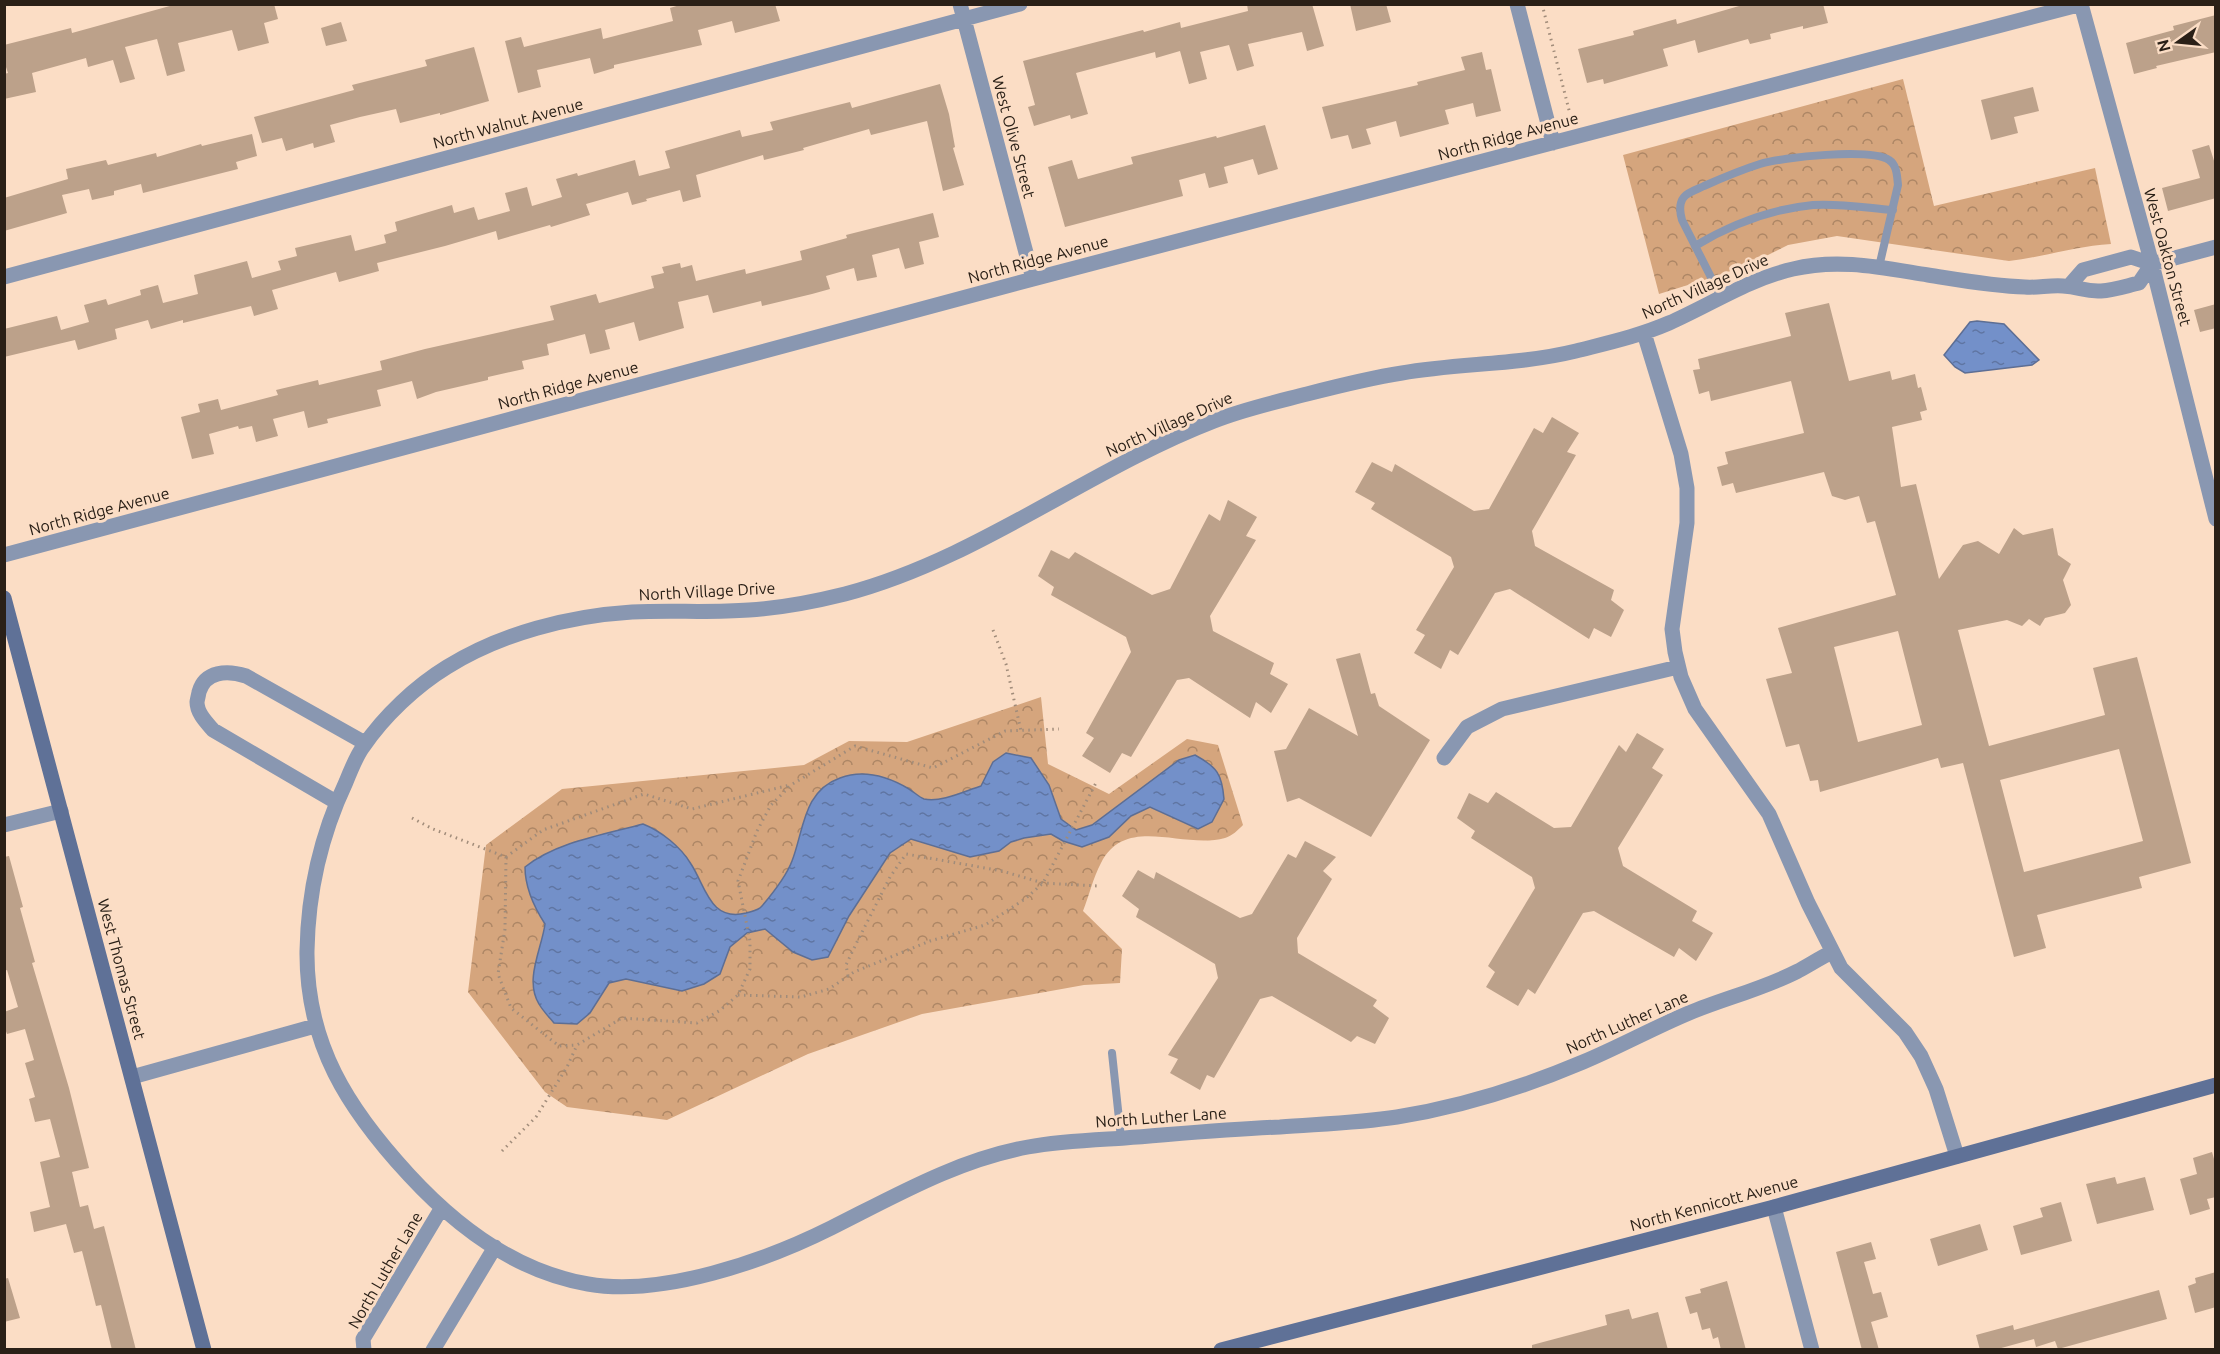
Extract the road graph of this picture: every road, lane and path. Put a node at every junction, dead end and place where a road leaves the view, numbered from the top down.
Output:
1 (960, 4) edge
2 (1020, 4) edge
3 (1517, 4) edge
4 (1542, 4) edge
5 (2081, 5) edge
6 (964, 20) junction
7 (1570, 114) dead end
8 (1552, 143) junction
9 (1893, 210) junction
10 (1695, 246) junction
11 (2216, 247) edge
12 (2152, 264) junction
13 (1879, 267) junction
14 (4, 277) edge
15 (1033, 279) junction
16 (2069, 286) junction
17 (1721, 297) junction
18 (1644, 333) junction
19 (2216, 519) edge
20 (4, 555) edge
21 (4, 598) edge
22 (993, 630) dead end
23 (1678, 667) junction
24 (1059, 729) dead end
25 (1021, 731) junction
26 (365, 744) junction
27 (1444, 758) dead end
28 (1097, 781) dead end
29 (791, 785) junction
30 (336, 802) junction
31 (61, 811) junction
32 (412, 818) dead end
33 (4, 825) edge
34 (506, 857) junction
35 (1043, 883) junction
36 (1098, 886) dead end
37 (1832, 952) junction
38 (848, 976) junction
39 (738, 995) junction
40 (315, 1026) junction
41 (577, 1045) junction
42 (1113, 1053) dead end
43 (132, 1077) junction
44 (2216, 1085) edge
45 (1121, 1138) junction
46 (502, 1151) dead end
47 (1957, 1156) junction
48 (1774, 1207) junction
49 (441, 1209) junction
50 (495, 1247) junction
51 (204, 1350) edge
52 (364, 1350) edge
53 (433, 1350) edge
54 (1221, 1350) edge
55 (1812, 1350) edge

1 - 6 street, West Olive Street
2 - 6 street, North Walnut Avenue
3 - 8 street
4 - 7 path
5 - 8 street, North Ridge Avenue
5 - 12 street, West Oakton Street
6 - 14 street, North Walnut Avenue
6 - 15 street, West Olive Street
8 - 15 street, North Ridge Avenue
9 - 10 lane
9 - 10 lane
9 - 13 lane
10 - 17 lane
11 - 12 street
12 - 16 street
12 - 16 street, North Village Drive
12 - 19 street, West Oakton Street
13 - 16 street, North Village Drive
13 - 17 street, North Village Drive
15 - 20 street, North Ridge Avenue
17 - 18 street, North Village Drive
18 - 23 street
18 - 26 street, North Village Drive
21 - 31 street, West Thomas Street
22 - 25 path
23 - 27 street
23 - 37 street
24 - 25 path
25 - 29 path
26 - 30 street, North Village Drive
26 - 30 street
28 - 35 path
29 - 34 path
29 - 39 path
30 - 40 street, North Village Drive
31 - 33 street
31 - 43 street, West Thomas Street
32 - 34 path
34 - 41 path
35 - 36 path
35 - 38 path
35 - 38 path
37 - 45 street, North Luther Lane
37 - 47 street
38 - 39 path
39 - 41 path
40 - 43 street
40 - 49 street, North Luther Lane
41 - 46 path
42 - 45 lane
43 - 51 street, West Thomas Street
44 - 47 street, North Kennicott Avenue
45 - 50 street, North Luther Lane
47 - 48 street, North Kennicott Avenue
48 - 54 street, North Kennicott Avenue
48 - 55 street
49 - 50 street, North Luther Lane
49 - 52 street, North Luther Lane
50 - 53 street

